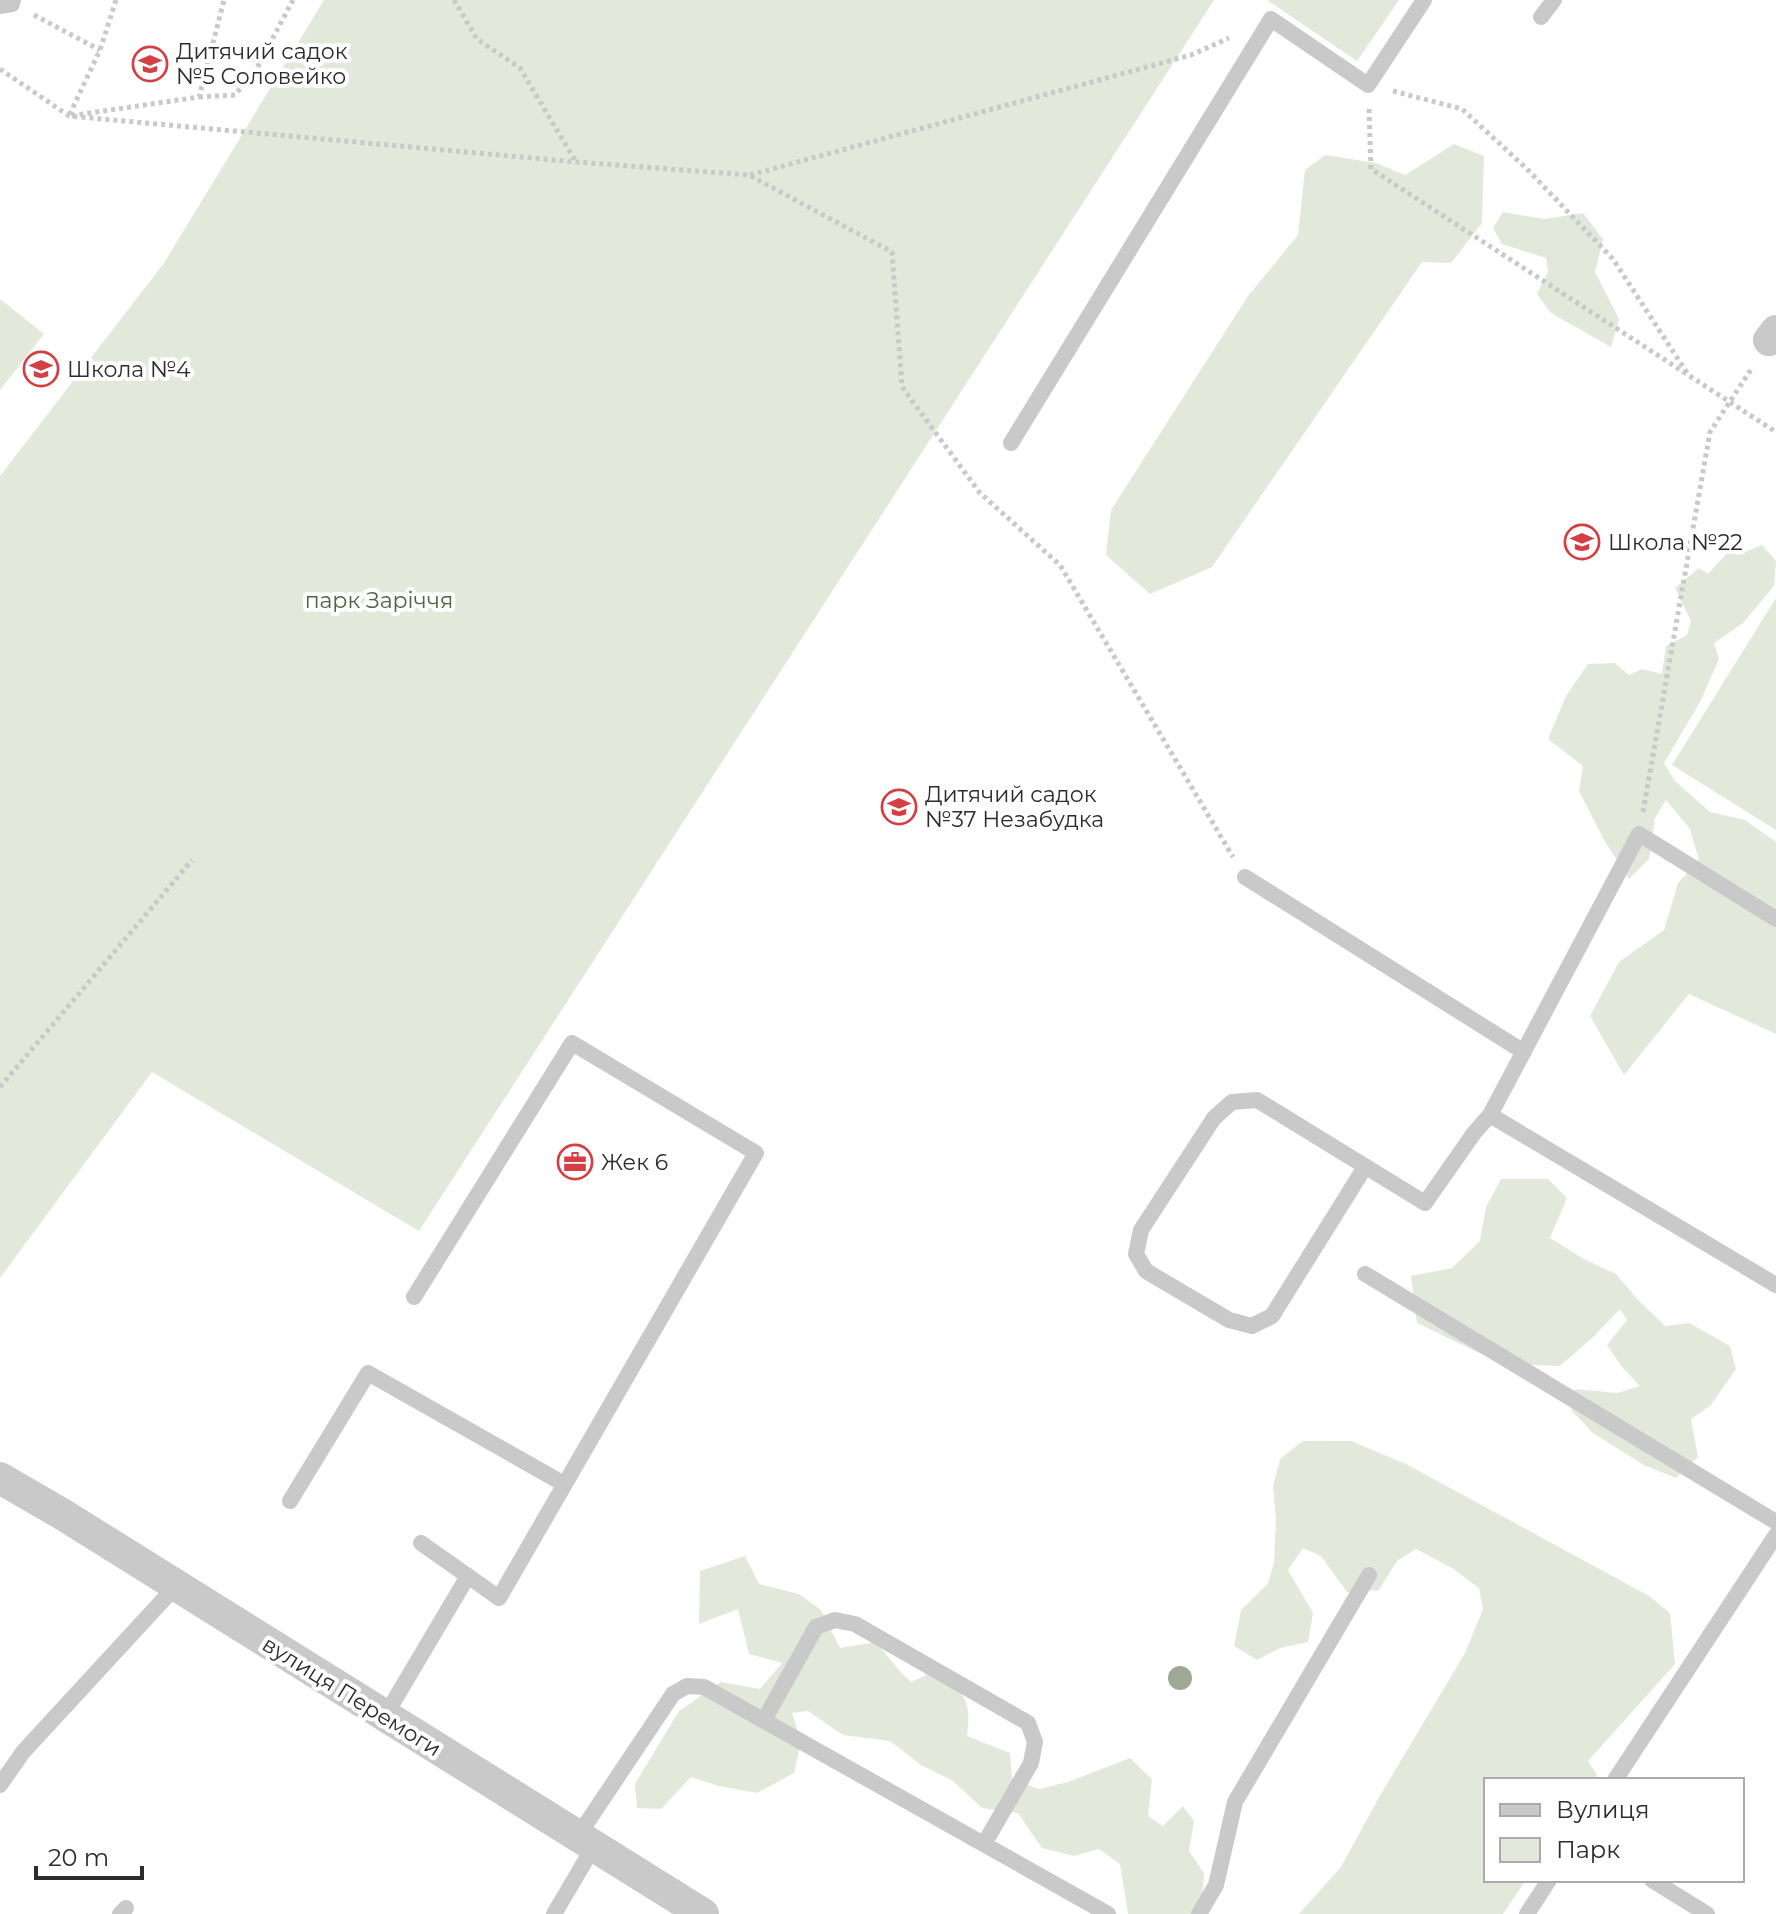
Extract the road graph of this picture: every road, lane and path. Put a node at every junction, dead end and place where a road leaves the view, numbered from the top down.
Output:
1 (116, 0) edge
2 (224, 0) edge
3 (293, 0) edge
4 (454, 0) edge
5 (1424, 0) edge
6 (1554, 0) edge
7 (9, 3) edge
8 (1541, 17) dead end
9 (100, 50) junction
10 (1191, 55) dead end
11 (0, 69) edge
12 (1368, 85) junction
13 (199, 97) junction
14 (69, 116) junction
15 (576, 162) junction
16 (749, 175) junction
17 (1773, 336) edge
18 (1689, 376) junction
19 (1729, 403) junction
20 (1776, 432) edge
21 (1011, 443) dead end
22 (1639, 834) junction
23 (192, 860) dead end
24 (1245, 877) joint
25 (1776, 919) edge
26 (1524, 1052) junction
27 (0, 1087) edge
28 (1490, 1115) junction
29 (1365, 1167) junction
30 (1365, 1274) dead end
31 (1776, 1285) edge
32 (414, 1297) dead end
33 (0, 1478) edge
34 (564, 1484) junction
35 (290, 1501) dead end
36 (1776, 1522) edge
37 (1776, 1535) edge
38 (421, 1543) dead end
39 (1369, 1575) dead end
40 (468, 1576) junction
41 (176, 1586) junction
42 (385, 1716) junction
43 (764, 1720) junction
44 (23, 1752) junction
45 (0, 1763) edge
46 (1616, 1778) edge
47 (0, 1785) edge
48 (586, 1841) junction
49 (984, 1844) junction
50 (1548, 1882) edge
51 (1655, 1882) edge
52 (554, 1914) edge
53 (703, 1914) edge
54 (1108, 1914) edge
55 (1199, 1914) edge
56 (1527, 1914) edge
57 (1707, 1914) edge

1 - 9 path
2 - 13 path
3 - 13 path
4 - 15 path
5 - 12 lane
6 - 8 lane
7 - 9 path
9 - 14 path
10 - 16 path
11 - 14 path
12 - 18 path
12 - 18 path
12 - 21 lane
13 - 14 path
14 - 15 path
15 - 16 path
16 - 24 path
17 - 19 path
18 - 19 path
19 - 20 path
19 - 22 path
22 - 25 lane
22 - 26 lane
23 - 27 path
24 - 26 lane
26 - 28 lane
28 - 29 lane
28 - 31 lane
29 - 29 lane
30 - 36 lane
32 - 34 lane
33 - 41 street, вулиця Перемоги
34 - 35 lane
34 - 40 lane
37 - 46 lane
38 - 40 lane
39 - 55 lane
40 - 42 lane
41 - 42 street, вулиця Перемоги
41 - 44 lane
42 - 48 street, вулиця Перемоги
43 - 48 lane
43 - 49 lane
43 - 49 lane
44 - 45 lane
44 - 47 lane
48 - 52 lane
48 - 53 street, вулиця Перемоги
49 - 54 lane
50 - 56 lane
51 - 57 lane

